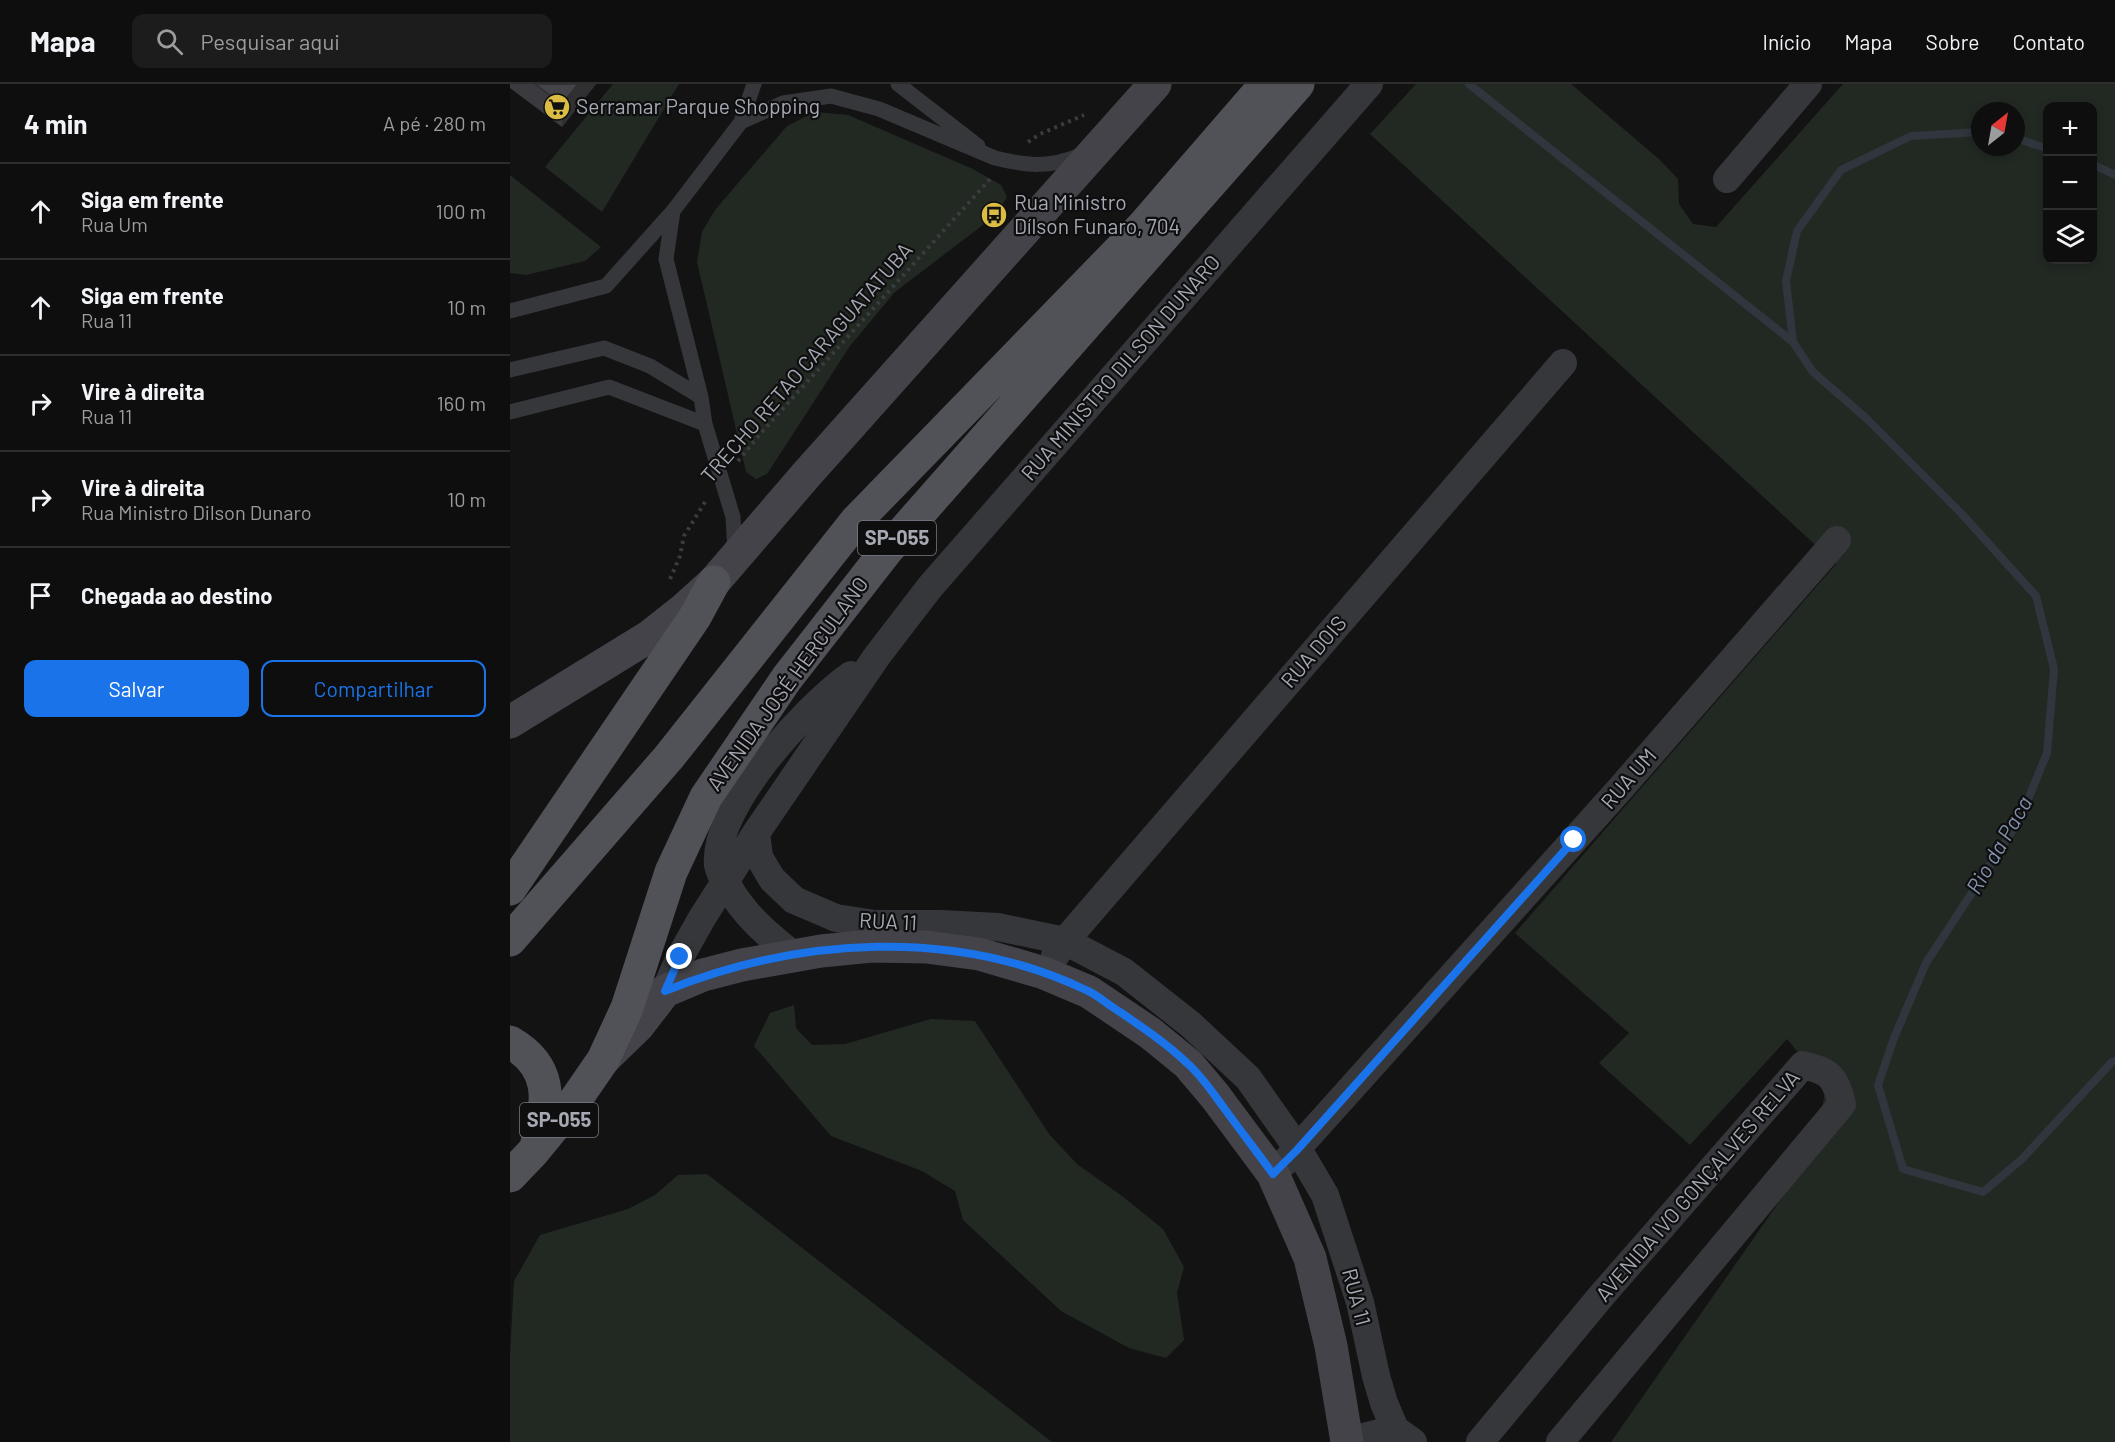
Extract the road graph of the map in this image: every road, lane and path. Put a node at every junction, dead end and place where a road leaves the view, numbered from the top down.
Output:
1 (754, 84) edge
2 (898, 84) edge
3 (1155, 84) edge
4 (1266, 84) edge
5 (1298, 84) edge
6 (1368, 84) edge
7 (1808, 84) edge
8 (1091, 111) dead end
9 (741, 122) junction
10 (1098, 148) junction
11 (1002, 160) junction
12 (1727, 179) dead end
13 (673, 211) junction
14 (510, 311) edge
15 (1563, 363) dead end
16 (510, 370) edge
17 (701, 397) junction
18 (510, 412) edge
19 (705, 424) junction
20 (722, 480) junction
21 (1837, 540) dead end
22 (735, 556) junction
23 (669, 581) dead end
24 (714, 582) junction
25 (877, 656) junction
26 (510, 722) edge
27 (756, 833) junction
28 (725, 880) junction
29 (510, 889) edge
30 (873, 935) junction
31 (510, 940) edge
32 (1065, 941) junction
33 (793, 955) junction
34 (1044, 973) junction
35 (665, 991) junction
36 (510, 1042) edge
37 (603, 1060) junction
38 (1298, 1149) junction
39 (533, 1152) junction
40 (1273, 1174) junction
41 (510, 1176) edge
42 (1404, 1435) edge
43 (1347, 1442) edge
44 (1480, 1442) edge
45 (1560, 1442) edge

1 - 9 lane
2 - 11 lane
3 - 10 main road
4 - 31 main road, AVENIDA JOSÉ HERCULANO / SP-055
5 - 37 main road, AVENIDA JOSÉ HERCULANO / SP-055
6 - 25 street, RUA MINISTRO DILSON DUNARO
7 - 12 street
8 - 11 path, TRECHO RETAO CARAGUATATUBA
9 - 11 lane
9 - 13 lane
10 - 11 lane
10 - 22 main road
11 - 20 path, TRECHO RETAO CARAGUATATUBA
13 - 14 lane
13 - 17 lane
15 - 32 street, RUA DOIS
16 - 17 lane
17 - 19 lane
18 - 19 lane
19 - 20 lane
20 - 22 lane
20 - 23 path, TRECHO RETAO CARAGUATATUBA
21 - 38 street, RUA UM
22 - 24 main road
24 - 26 main road
24 - 29 main road
25 - 27 street, RUA MINISTRO DILSON DUNARO
25 - 28 street, RUA MINISTRO DILSON DUNARO
27 - 28 street, RUA MINISTRO DILSON DUNARO
27 - 30 street, RUA 11
28 - 33 street
28 - 35 street, RUA MINISTRO DILSON DUNARO
30 - 32 street, RUA 11
30 - 33 main road, RUA 11
30 - 34 main road, RUA 11
32 - 34 street
32 - 38 street, RUA 11
33 - 35 main road, RUA 11
34 - 40 main road, RUA 11
35 - 37 main road, RUA MINISTRO DILSON DUNARO
36 - 39 main road
37 - 39 main road, AVENIDA JOSÉ HERCULANO / SP-055
38 - 40 street
38 - 42 street, RUA 11
39 - 41 main road, AVENIDA JOSÉ HERCULANO / SP-055
40 - 43 main road, RUA 11
42 - 43 street
44 - 45 street, AVENIDA IVO GONÇALVES RELVA

